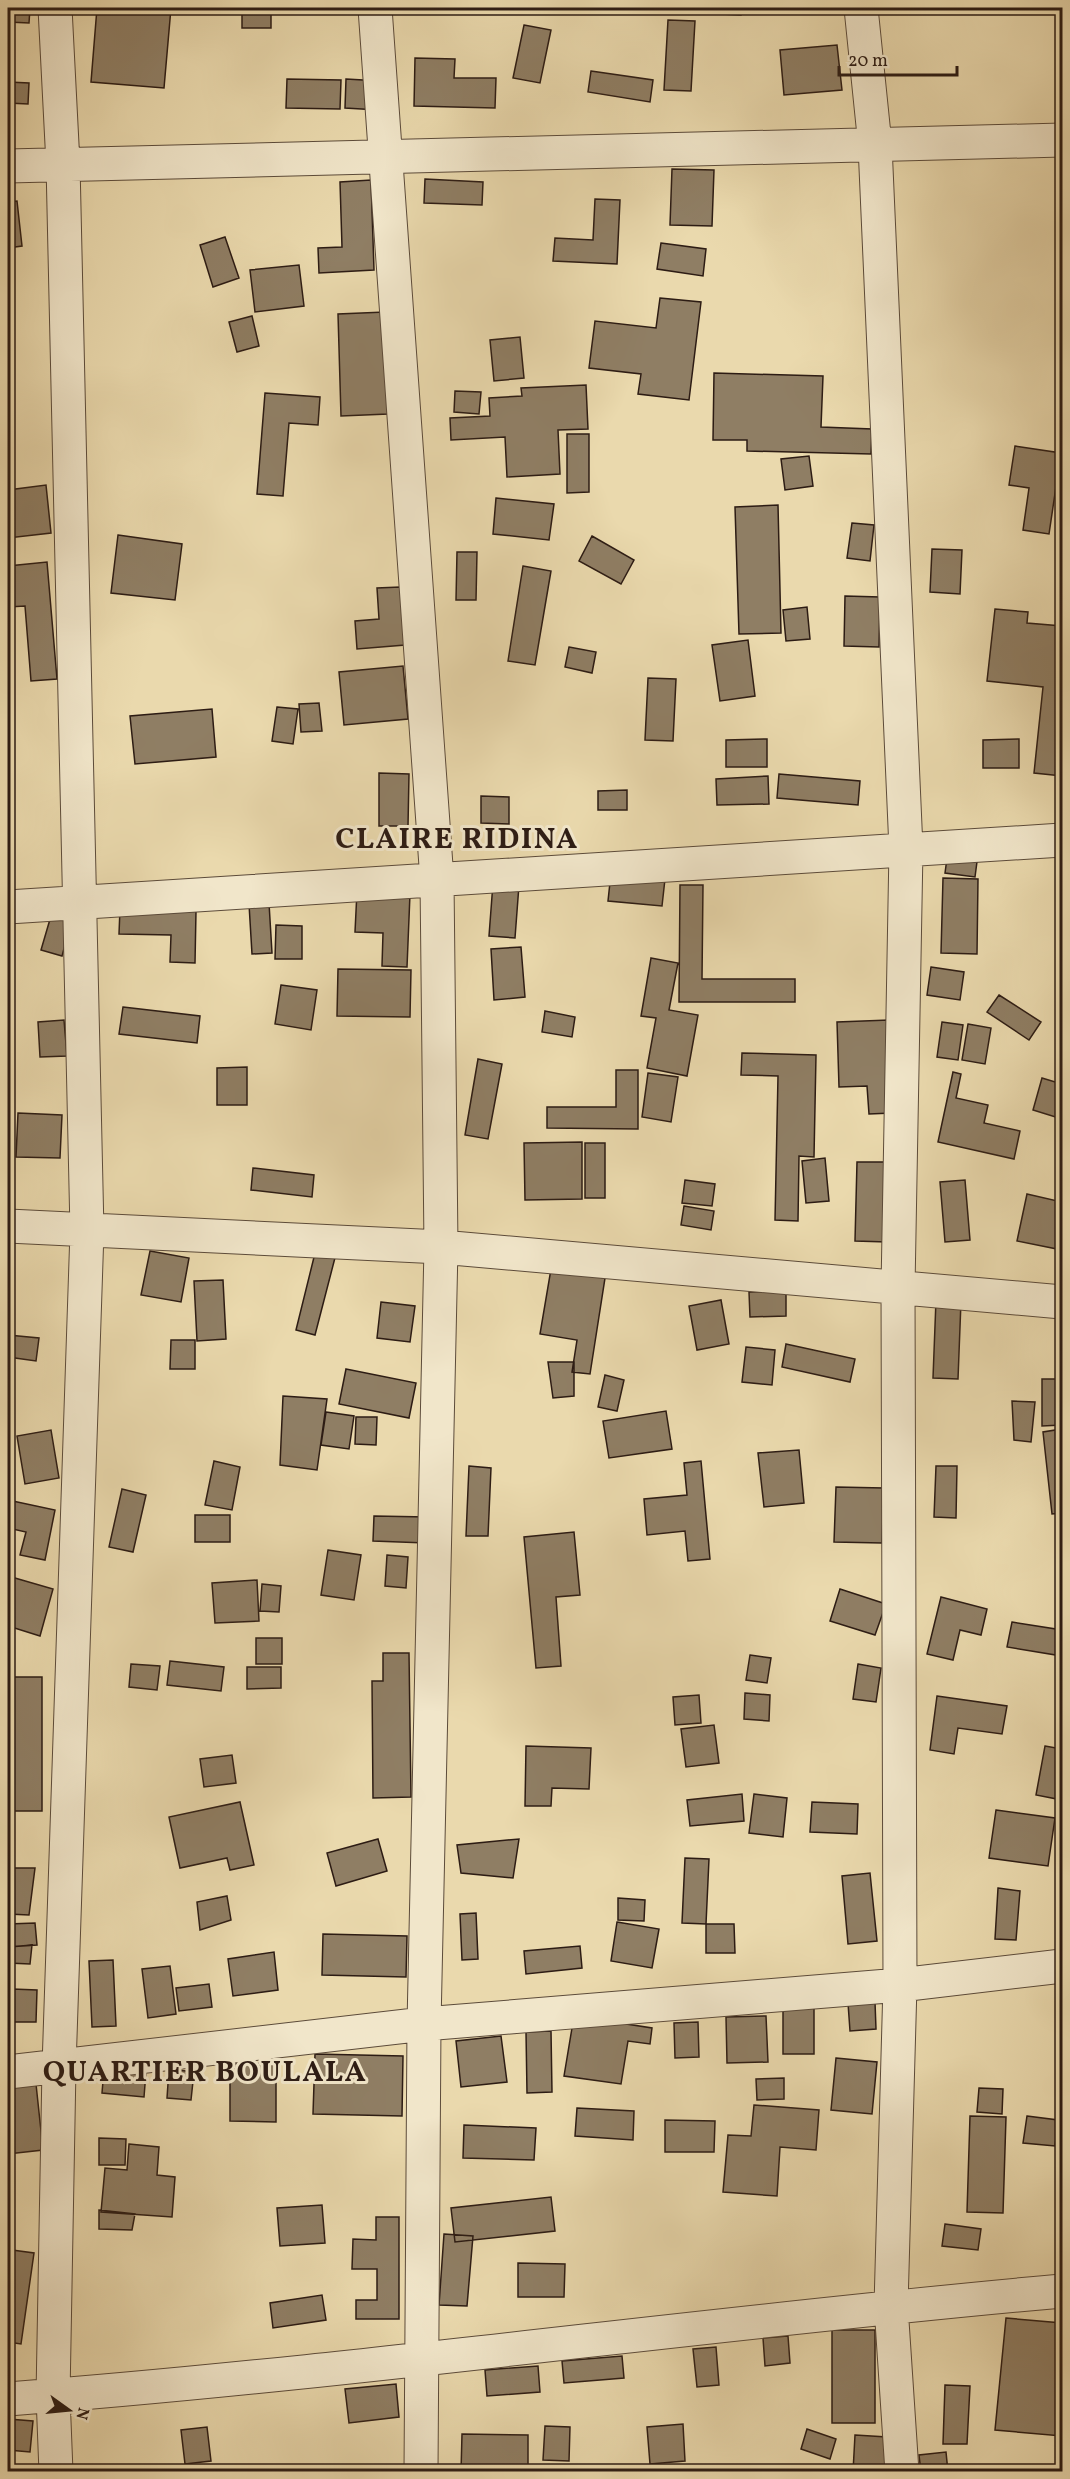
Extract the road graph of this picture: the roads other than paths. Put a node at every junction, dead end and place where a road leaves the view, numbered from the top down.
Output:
1 (55, 8) edge
2 (375, 8) edge
3 (861, 8) edge
4 (1062, 140) edge
5 (875, 145) junction
6 (388, 157) junction
7 (63, 164) junction
8 (8, 166) edge
9 (1062, 840) edge
10 (906, 849) junction
11 (437, 880) junction
12 (81, 904) junction
13 (8, 907) edge
14 (8, 1226) edge
15 (87, 1231) junction
16 (441, 1247) junction
17 (898, 1288) junction
18 (1062, 1302) edge
19 (1062, 1966) edge
20 (900, 1985) junction
21 (424, 2024) junction
22 (59, 2067) junction
23 (8, 2072) edge
24 (1062, 2291) edge
25 (891, 2306) junction
26 (422, 2361) junction
27 (53, 2396) junction
28 (8, 2399) edge
29 (56, 2472) edge
30 (421, 2472) edge
31 (902, 2472) edge

1 - 7 street
2 - 6 street
3 - 5 street
4 - 5 street
5 - 6 street
5 - 10 street
6 - 7 street
6 - 11 street
7 - 8 street
7 - 12 street
9 - 10 street
10 - 11 street
10 - 17 street
11 - 12 street
11 - 16 street
12 - 13 street
12 - 15 street
14 - 15 street
15 - 16 street
15 - 22 street
16 - 17 street
16 - 21 street
17 - 18 street
17 - 20 street
19 - 20 street
20 - 21 street
20 - 25 street
21 - 22 street
21 - 26 street
22 - 23 street
22 - 27 street
24 - 25 street
25 - 26 street
25 - 31 street
26 - 27 street
26 - 30 street
27 - 28 street
27 - 29 street

